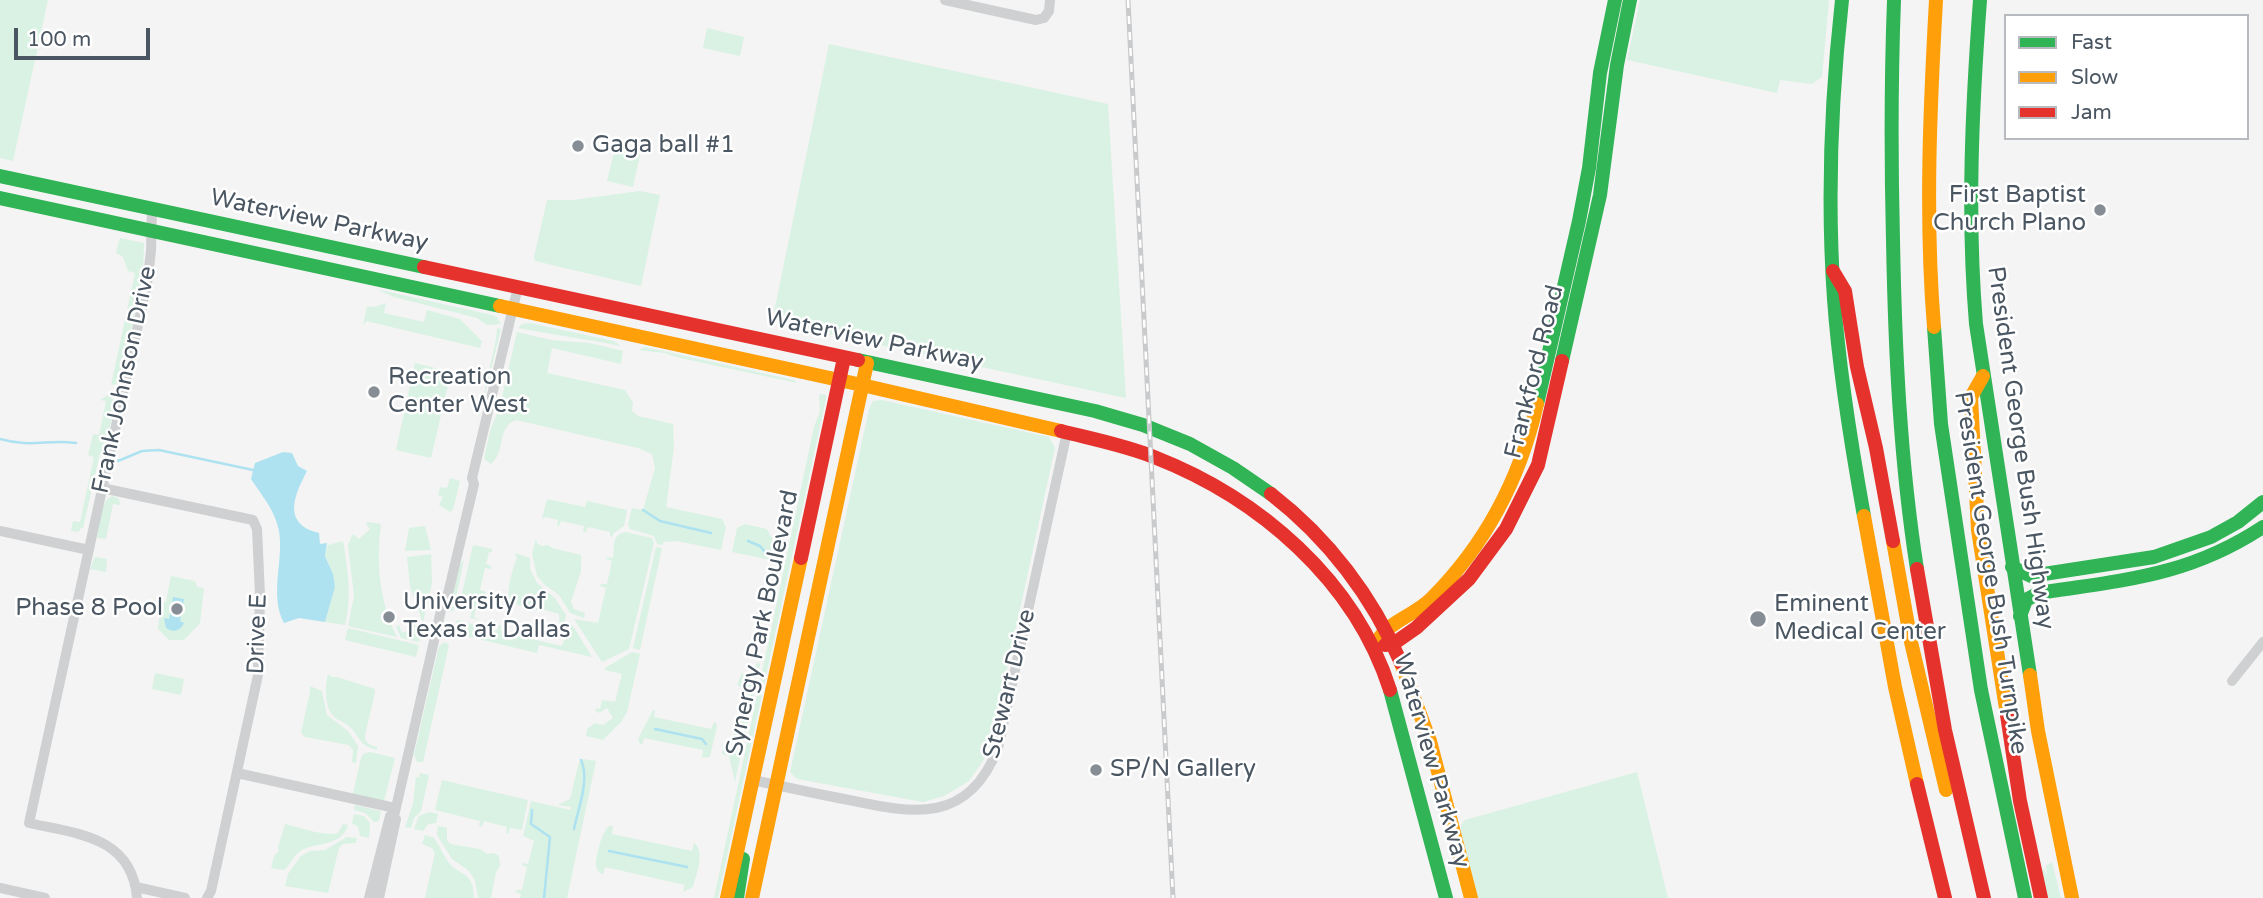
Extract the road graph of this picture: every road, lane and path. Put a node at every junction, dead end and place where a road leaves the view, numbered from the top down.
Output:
1 (945, 0) edge
2 (1050, 0) edge
3 (1615, 0) edge
4 (1630, 0) edge
5 (1842, 0) edge
6 (1894, 0) edge
7 (1936, 0) edge
8 (1980, 0) edge
9 (0, 176) edge
10 (23, 181) junction
11 (0, 198) edge
12 (18, 202) junction
13 (152, 208) junction
14 (1586, 223) junction
15 (152, 231) junction
16 (1833, 271) junction
17 (518, 287) junction
18 (513, 309) junction
19 (758, 339) junction
20 (844, 358) junction
21 (753, 361) junction
22 (867, 363) junction
23 (1983, 376) junction
24 (839, 380) junction
25 (862, 385) junction
26 (1067, 432) junction
27 (102, 488) junction
28 (1289, 508) junction
29 (2261, 508) edge
30 (1274, 526) junction
31 (2263, 527) edge
32 (0, 531) edge
33 (89, 550) junction
34 (2157, 557) junction
35 (2012, 567) junction
36 (2159, 574) junction
37 (2020, 618) junction
38 (1386, 629) junction
39 (2263, 642) edge
40 (1393, 644) junction
41 (1374, 647) junction
42 (2232, 681) dead end
43 (237, 772) junction
44 (753, 780) junction
45 (777, 785) junction
46 (395, 810) junction
47 (1971, 846) junction
48 (738, 848) junction
49 (0, 888) edge
50 (137, 892) edge
51 (45, 898) edge
52 (185, 898) edge
53 (207, 898) edge
54 (369, 898) edge
55 (379, 898) edge
56 (727, 898) edge
57 (737, 898) edge
58 (752, 898) edge
59 (1446, 898) edge
60 (1471, 898) edge
61 (1945, 898) edge
62 (1984, 898) edge
63 (2025, 898) edge
64 (2041, 898) edge
65 (2072, 898) edge

1 - 2 street
3 - 14 main road, Frankford Road
4 - 14 main road, Frankford Road
5 - 16 main road
6 - 47 main road
7 - 63 main road, President George Bush Turnpike
8 - 23 main road, President George Bush Highway
9 - 10 main road, Waterview Parkway
10 - 12 main road
10 - 13 main road, Waterview Parkway
11 - 12 main road, Waterview Parkway
12 - 15 main road, Waterview Parkway
13 - 15 street, Frank Johnson Drive
13 - 17 main road, Waterview Parkway
14 - 38 main road, Frankford Road
14 - 40 main road, Frankford Road
15 - 18 main road, Waterview Parkway
15 - 27 street, Frank Johnson Drive
16 - 47 main road
16 - 61 main road
17 - 18 street
17 - 19 main road, Waterview Parkway
18 - 21 main road, Waterview Parkway
18 - 46 street
19 - 20 main road, Waterview Parkway
19 - 21 main road
20 - 22 main road, Waterview Parkway
20 - 24 main road, Synergy Park Boulevard
21 - 24 main road, Waterview Parkway
22 - 25 main road, Synergy Park Boulevard
22 - 28 main road, Waterview Parkway
23 - 35 main road, President George Bush Highway
23 - 64 main road
24 - 25 main road, Waterview Parkway
24 - 44 main road, Synergy Park Boulevard
25 - 26 main road, Waterview Parkway
25 - 45 main road, Synergy Park Boulevard
26 - 30 main road, Waterview Parkway
26 - 45 street, Stewart Drive
27 - 33 street, Frank Johnson Drive
27 - 43 street, Drive E
28 - 30 main road
28 - 38 main road, Waterview Parkway
29 - 34 main road
30 - 41 main road, Waterview Parkway
31 - 36 main road
32 - 33 street
33 - 50 street, Frank Johnson Drive
34 - 35 main road
34 - 36 main road
35 - 37 main road, President George Bush Highway
36 - 37 main road
37 - 65 main road, President George Bush Highway
38 - 40 main road, Waterview Parkway
38 - 41 main road, Frankford Road
39 - 42 street
40 - 41 main road, Frankford Road
40 - 60 main road, Waterview Parkway
41 - 59 main road, Waterview Parkway
43 - 46 street
43 - 53 street, Drive E
44 - 45 street, Stewart Drive
44 - 48 main road, Synergy Park Boulevard
45 - 58 main road, Synergy Park Boulevard
46 - 54 street
46 - 55 street
47 - 62 main road
48 - 56 main road, Synergy Park Boulevard
48 - 57 main road
49 - 51 street
50 - 52 street

